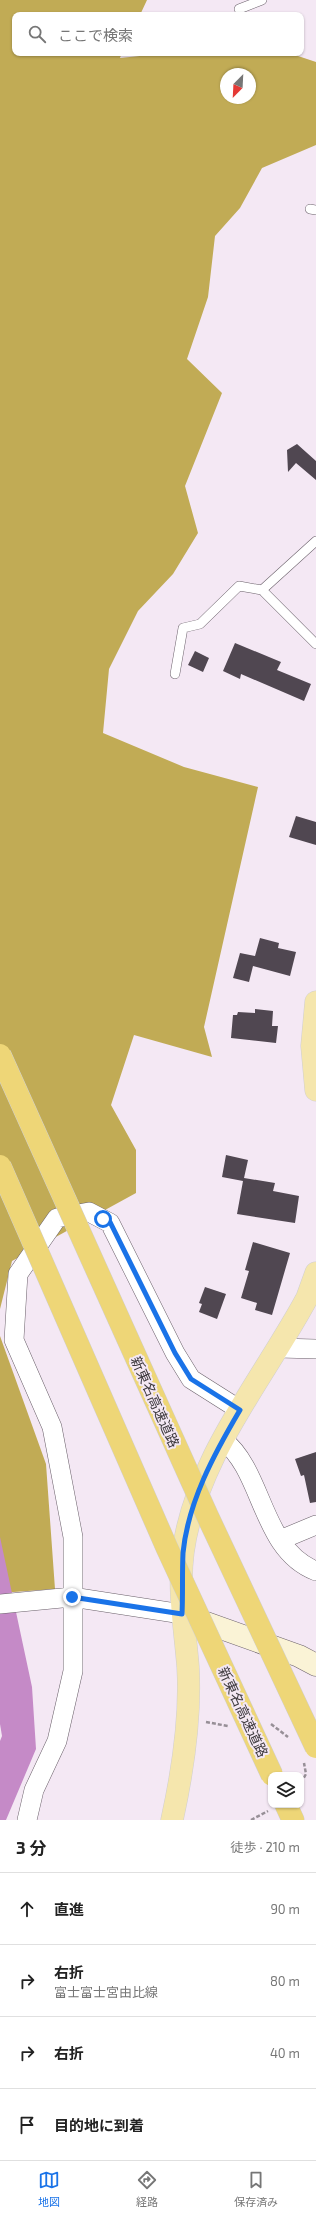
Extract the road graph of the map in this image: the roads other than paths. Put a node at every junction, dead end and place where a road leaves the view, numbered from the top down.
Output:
1 (262, 0) edge
2 (239, 9) dead end
3 (316, 541) edge
4 (262, 590) junction
5 (316, 644) edge
6 (174, 674) dead end
7 (316, 1002) edge
8 (0, 1055) edge
9 (316, 1085) edge
10 (0, 1166) edge
11 (316, 1272) edge
12 (279, 1348) junction
13 (316, 1349) edge
14 (240, 1410) junction
15 (223, 1440) junction
16 (316, 1525) edge
17 (280, 1540) junction
18 (316, 1571) edge
19 (72, 1597) junction
20 (0, 1604) edge
21 (182, 1614) junction
22 (316, 1665) edge
23 (316, 1747) edge
24 (271, 1772) edge
25 (280, 1808) edge
26 (27, 1820) edge
27 (172, 1820) edge
28 (293, 1820) edge

1 - 2 lane
3 - 4 lane
4 - 5 lane
4 - 6 lane
7 - 9 main road
8 - 23 highway, 新東名高速道路, bridge
10 - 24 highway, 新東名高速道路, bridge
11 - 12 main road
12 - 13 street
12 - 14 main road
14 - 15 main road
14 - 19 street
15 - 17 street
15 - 21 main road
16 - 17 street
17 - 18 street
19 - 20 street
19 - 21 street
19 - 26 street
21 - 22 street
21 - 27 main road
25 - 28 highway

